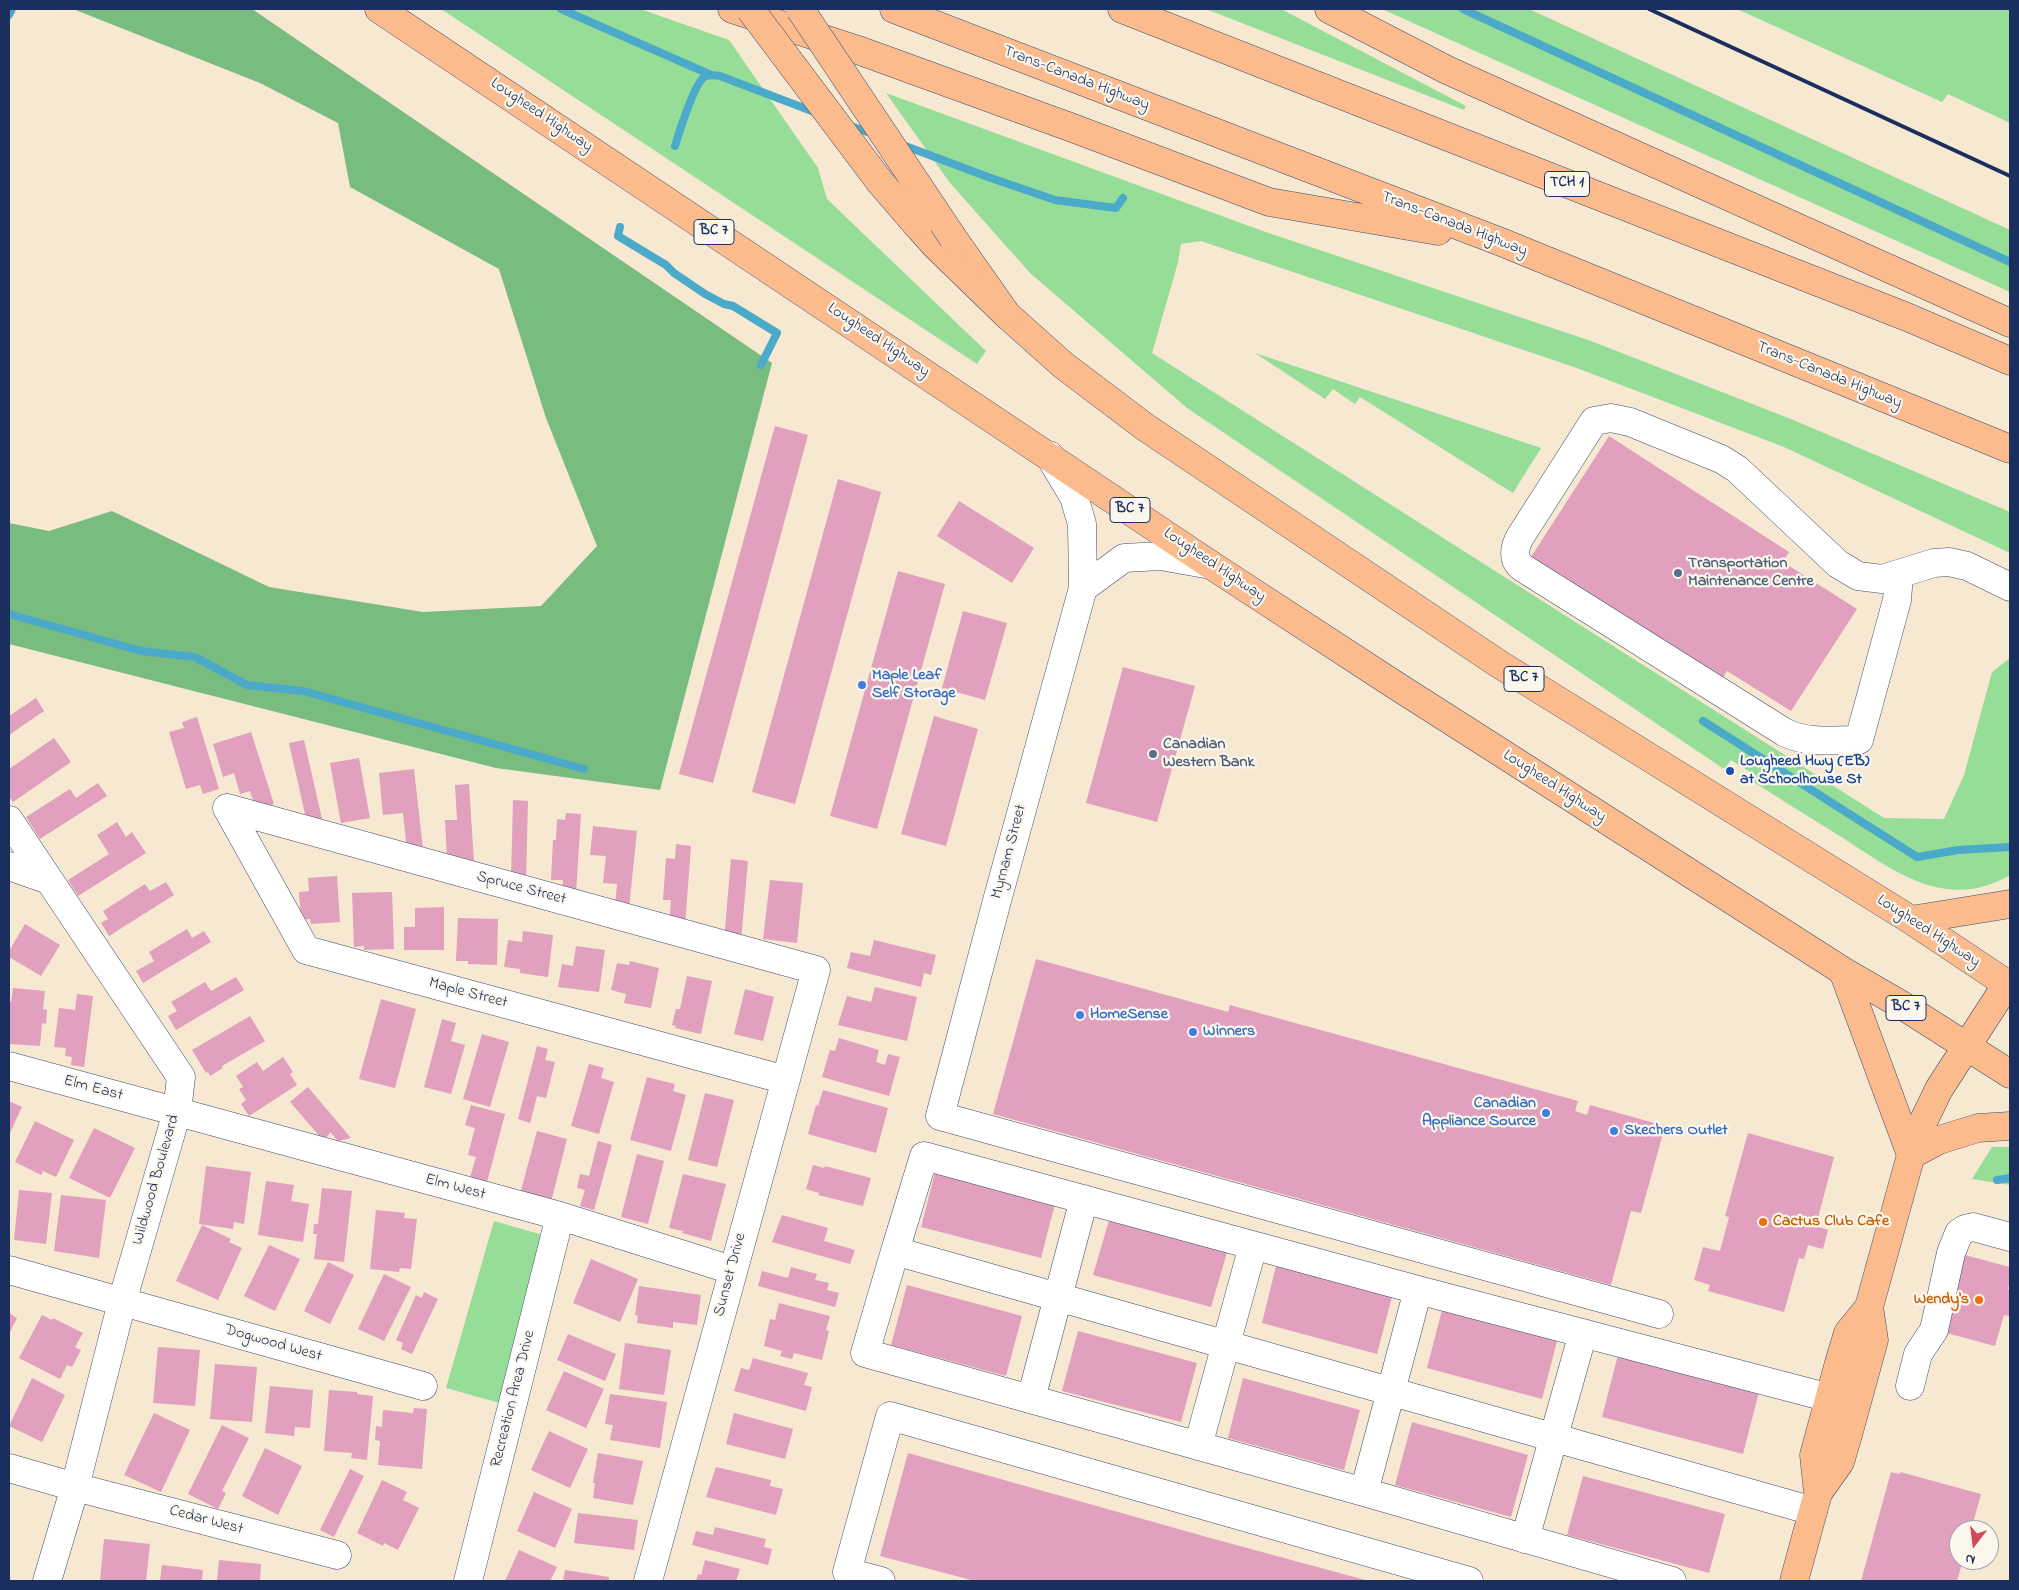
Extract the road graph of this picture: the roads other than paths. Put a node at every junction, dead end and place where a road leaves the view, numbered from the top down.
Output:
1 (379, 9) edge
2 (732, 9) edge
3 (750, 9) edge
4 (800, 9) edge
5 (894, 9) edge
6 (1122, 9) edge
7 (1329, 9) edge
8 (1501, 242) junction
9 (1007, 315) junction
10 (2010, 323) edge
11 (2010, 361) edge
12 (2010, 449) edge
13 (1049, 455) junction
14 (1212, 564) junction
15 (1899, 575) junction
16 (2010, 586) edge
17 (1083, 588) junction
18 (227, 808) joint
19 (9, 820) edge
20 (9, 866) edge
21 (49, 880) junction
22 (2010, 904) edge
23 (1911, 920) junction
24 (816, 970) joint
25 (1843, 971) junction
26 (2009, 983) edge
27 (1967, 1047) junction
28 (9, 1066) edge
29 (2010, 1074) edge
30 (786, 1080) junction
31 (177, 1112) junction
32 (2010, 1126) edge
33 (1911, 1156) junction
34 (1084, 1199) junction
35 (560, 1216) junction
36 (2010, 1237) edge
37 (1253, 1246) junction
38 (895, 1251) junction
39 (9, 1270) edge
40 (732, 1270) junction
41 (1418, 1290) junction
42 (1057, 1297) junction
43 (122, 1302) junction
44 (1869, 1307) junction
45 (1659, 1314) dead end
46 (1583, 1333) junction
47 (1225, 1345) junction
48 (423, 1386) dead end
49 (1910, 1386) dead end
50 (1392, 1392) junction
51 (1830, 1398) junction
52 (1031, 1399) junction
53 (1553, 1438) junction
54 (1198, 1446) junction
55 (9, 1468) edge
56 (75, 1487) junction
57 (1364, 1492) junction
58 (1816, 1502) junction
59 (1525, 1539) junction
60 (337, 1555) dead end
61 (47, 1581) edge
62 (468, 1581) edge
63 (648, 1581) edge
64 (880, 1581) edge
65 (1469, 1581) edge
66 (1672, 1581) edge
67 (1794, 1581) edge

1 - 13 main road, Lougheed Highway / BC 7
2 - 8 main road
3 - 9 main road, bridge
4 - 9 main road, Lougheed Highway / BC 7, bridge
5 - 8 main road, Trans-Canada Highway
6 - 11 main road, TCH 1
7 - 10 main road
8 - 12 main road, Trans-Canada Highway
9 - 23 main road, Lougheed Highway / BC 7
13 - 14 main road, Lougheed Highway / BC 7
13 - 17 street, Myrnam Street
14 - 17 street
14 - 25 main road, Lougheed Highway / BC 7
15 - 15 street
15 - 16 street
17 - 45 street, Myrnam Street
18 - 24 street, Spruce Street
18 - 30 street, Maple Street
19 - 21 street, Wildwood Boulevard
20 - 21 street
21 - 31 street, Wildwood Boulevard
22 - 23 main road
23 - 26 main road, Lougheed Highway / BC 7
24 - 30 street, Sunset Drive
25 - 27 main road, Lougheed Highway / BC 7
25 - 33 main road
26 - 27 main road
27 - 29 main road, Lougheed Highway / BC 7
27 - 33 main road
28 - 31 street, Elm East
30 - 40 street, Sunset Drive
31 - 35 street, Elm West
31 - 43 street, Wildwood Boulevard
32 - 33 main road
33 - 44 main road
34 - 37 street
34 - 38 street
34 - 42 street
35 - 40 street, Elm West
35 - 62 street, Recreation Area Drive
36 - 49 street
37 - 41 street
37 - 47 street
38 - 42 street
38 - 52 street
39 - 43 street, Dogwood West
40 - 63 street, Sunset Drive
41 - 46 street
41 - 50 street
42 - 47 street
42 - 52 street
43 - 48 street, Dogwood West
43 - 56 street, Wildwood Boulevard
44 - 51 main road
44 - 58 main road
46 - 51 street
46 - 53 street
47 - 50 street
47 - 54 street
50 - 53 street
50 - 57 street
51 - 58 main road
52 - 54 street
53 - 58 street
53 - 59 street
54 - 57 street
55 - 56 street, Cedar West
56 - 60 street, Cedar West
56 - 61 street, Wildwood Boulevard
57 - 59 street
58 - 67 main road
59 - 66 street
64 - 65 street

